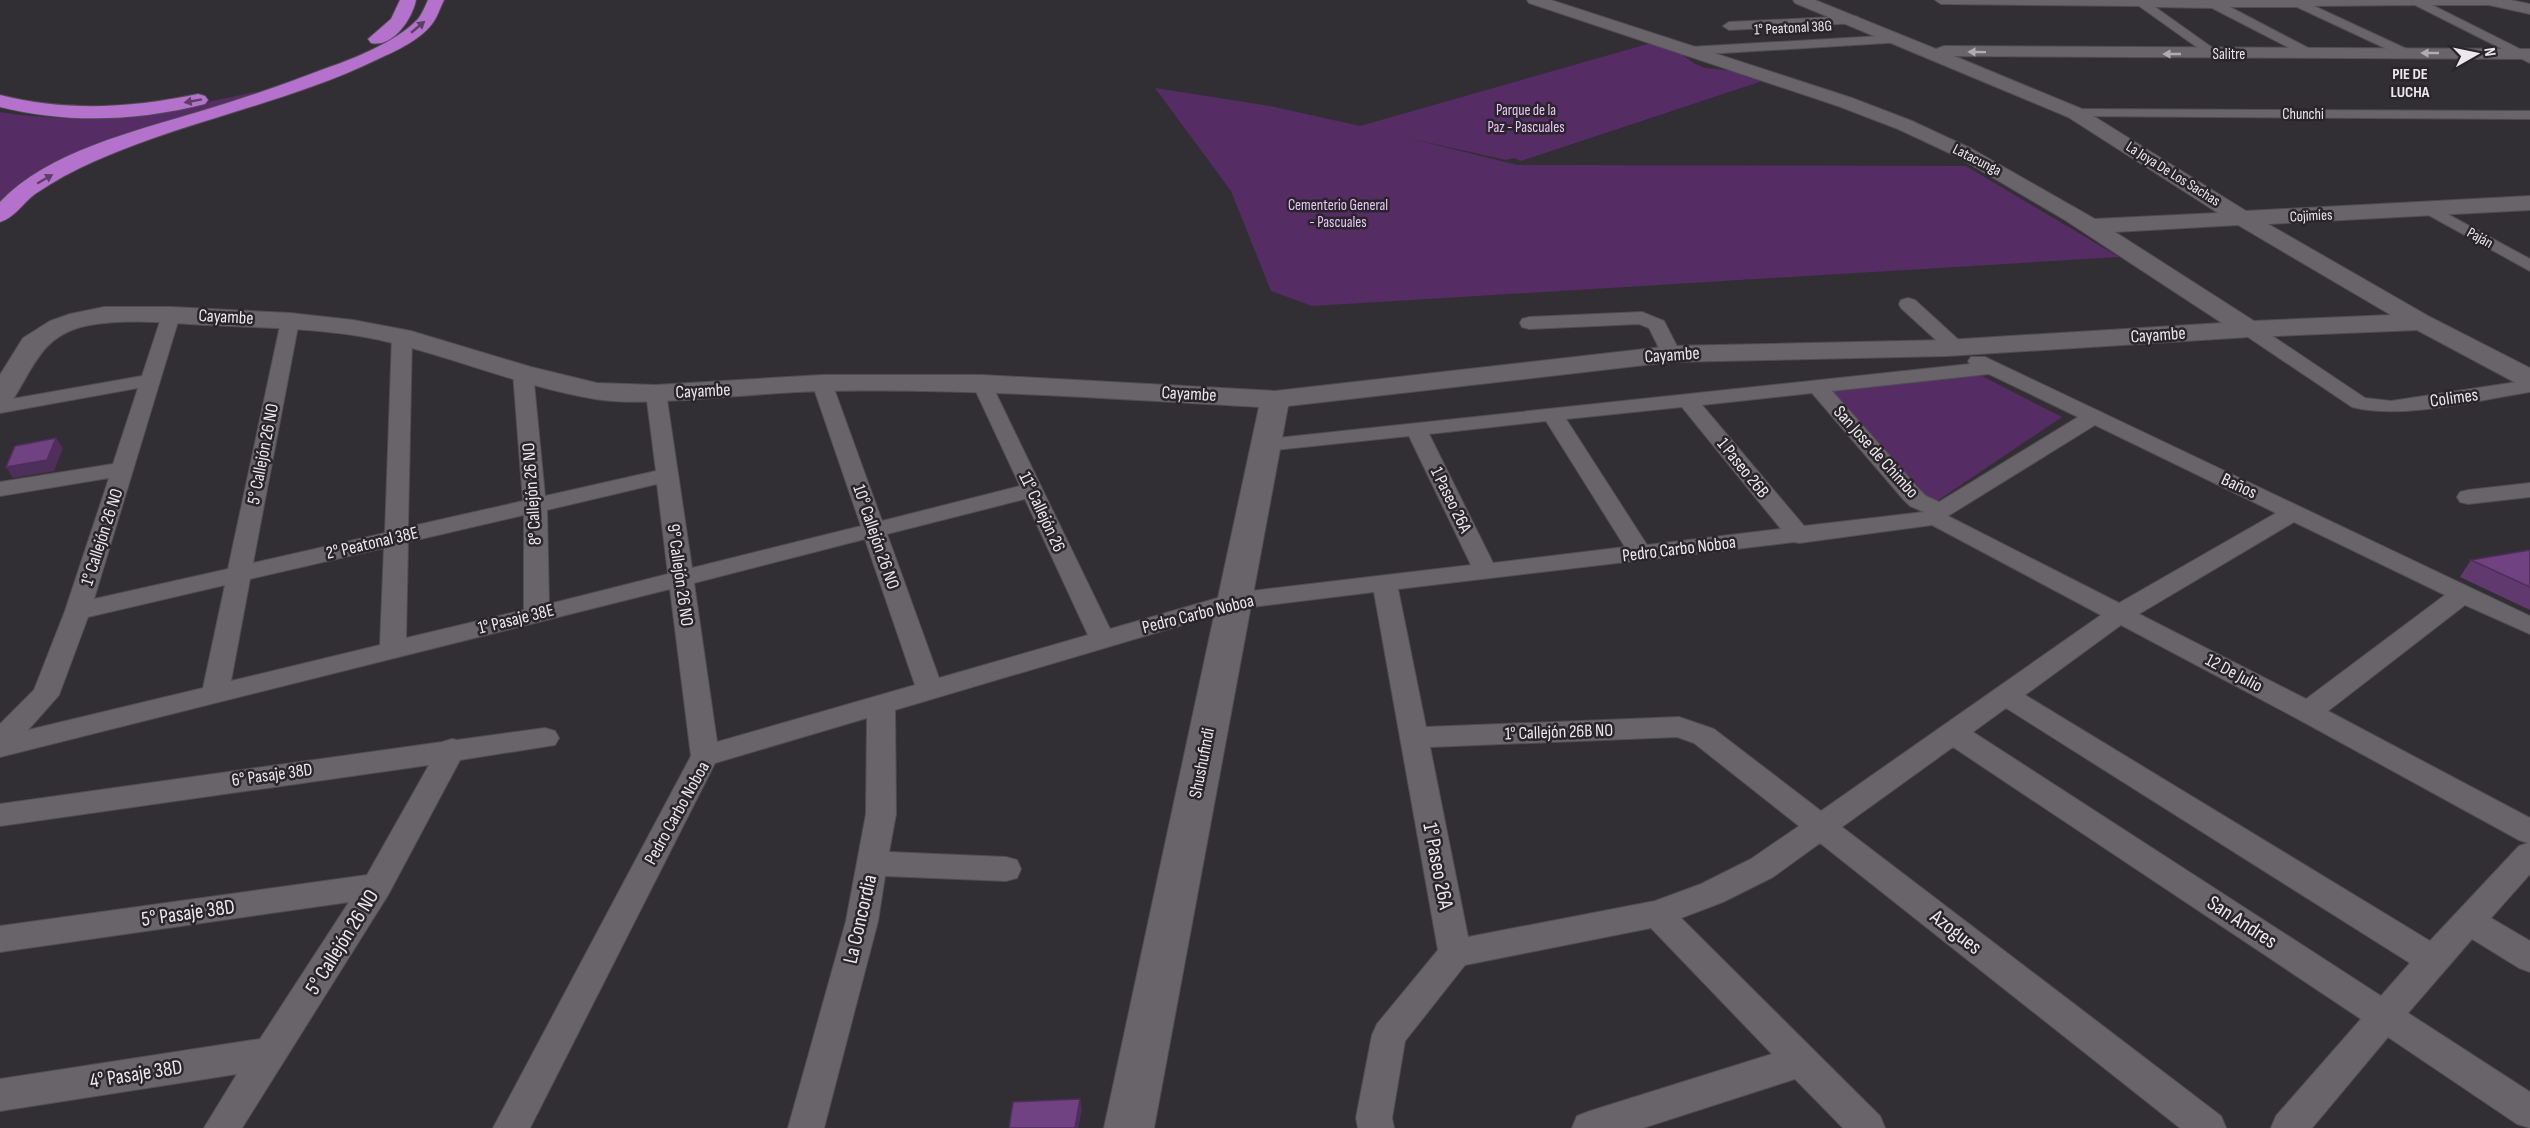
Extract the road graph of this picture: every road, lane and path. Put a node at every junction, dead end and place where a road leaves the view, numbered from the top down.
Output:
1 (408, 0) edge
2 (436, 0) edge
3 (1535, 0) edge
4 (1941, 0) edge
5 (1954, 0) edge
6 (2488, 0) edge
7 (2007, 1) edge
8 (2060, 1) edge
9 (2139, 2) edge
10 (2294, 2) edge
11 (2418, 3) junction
12 (1797, 4) edge
13 (2213, 4) junction
14 (2530, 9) edge
15 (1854, 20) junction
16 (1729, 26) dead end
17 (1898, 39) junction
18 (1690, 51) junction
19 (1928, 51) junction
20 (2307, 53) junction
21 (2404, 53) junction
22 (2212, 54) junction
23 (2526, 56) edge
24 (0, 101) edge
25 (2075, 113) junction
26 (2530, 115) edge
27 (2530, 203) edge
28 (2429, 209) junction
29 (0, 215) edge
30 (2245, 220) junction
31 (2091, 226) junction
32 (2530, 266) edge
33 (1908, 304) dead end
34 (171, 315) junction
35 (290, 321) junction
36 (2421, 322) junction
37 (1529, 323) dead end
38 (2249, 329) junction
39 (402, 338) junction
40 (1951, 347) junction
41 (1671, 354) junction
42 (1992, 368) junction
43 (523, 373) junction
44 (2530, 378) edge
45 (151, 380) junction
46 (822, 383) junction
47 (982, 384) junction
48 (1817, 386) junction
49 (2530, 386) edge
50 (656, 393) junction
51 (0, 398) edge
52 (1275, 399) junction
53 (1688, 400) junction
54 (2378, 406) joint
55 (0, 407) edge
56 (1552, 414) junction
57 (2093, 417) junction
58 (1416, 429) junction
59 (1266, 445) junction
60 (123, 470) junction
61 (667, 475) junction
62 (0, 489) edge
63 (1032, 490) junction
64 (2530, 490) edge
65 (2468, 497) dead end
66 (535, 505) junction
67 (2294, 512) junction
68 (1938, 515) junction
69 (873, 529) junction
70 (1798, 536) junction
71 (396, 538) junction
72 (1641, 554) junction
73 (1486, 572) junction
74 (239, 574) junction
75 (681, 577) junction
76 (1385, 584) junction
77 (2463, 594) junction
78 (1235, 601) junction
79 (78, 611) junction
80 (2120, 614) junction
81 (537, 615) junction
82 (2530, 626) edge
83 (1103, 640) junction
84 (393, 649) junction
85 (930, 690) junction
86 (215, 693) junction
87 (2006, 695) junction
88 (881, 705) junction
89 (2308, 712) junction
90 (1953, 733) junction
91 (1704, 736) joint
92 (545, 738) dead end
93 (1413, 738) junction
94 (0, 741) edge
95 (0, 747) edge
96 (452, 749) junction
97 (705, 756) junction
98 (0, 814) edge
99 (1821, 828) junction
100 (2530, 832) edge
101 (2530, 854) edge
102 (873, 863) junction
103 (1006, 869) dead end
104 (377, 886) junction
105 (1658, 914) junction
106 (2470, 922) junction
107 (0, 939) edge
108 (1455, 953) junction
109 (2530, 958) edge
110 (2433, 960) junction
111 (2386, 1017) junction
112 (272, 1053) junction
113 (1801, 1061) junction
114 (0, 1095) edge
115 (2530, 1112) edge
116 (222, 1128) edge
117 (511, 1128) edge
118 (806, 1128) edge
119 (1129, 1128) edge
120 (1376, 1128) edge
121 (1590, 1128) edge
122 (1867, 1128) edge
123 (2208, 1128) edge
124 (2289, 1128) edge

1 -> 24 highway
29 -> 2 highway
3 - 18 street, Latacunga
4 - 5 street
5 - 7 street
6 - 11 street
6 - 14 street
7 - 8 street
8 - 9 street
9 - 13 street
9 - 22 street
10 - 11 street
10 - 13 street
10 - 21 street
11 - 23 street
12 - 15 street, La Joya De Los Sachas
13 - 20 street
15 - 16 street
15 - 17 street, La Joya De Los Sachas
17 - 18 street, 1° Peatonal 38G
17 - 19 street, La Joya De Los Sachas
18 - 31 street, Latacunga
22 -> 19 street, Salitre
19 - 25 street, La Joya De Los Sachas
20 - 21 street, Salitre
20 - 22 street, Salitre
23 -> 21 street, Salitre
25 - 26 street, Chunchi
25 - 30 street, La Joya De Los Sachas
27 - 28 street, Cojimíes
28 - 30 street, Cojimíes
28 - 32 street, Paján
30 - 31 street, Cojimíes
30 - 36 street, La Joya De Los Sachas
31 - 38 street, Latacunga
33 - 40 street, Baños
34 - 35 street, Cayambe
34 - 45 street, 1° Callejón 26 NO
34 - 51 street, Cayambe
35 - 39 street, Cayambe
35 - 74 street, 5° Callejón 26 NO
36 - 38 street, Cayambe
36 - 44 street, La Joya De Los Sachas
37 - 41 street
38 - 40 street, Cayambe
38 - 54 street, Latacunga
39 - 43 street, Cayambe
39 - 71 street
40 - 41 street, Cayambe
40 - 42 street, Baños
41 - 52 street, Cayambe
42 - 48 street
42 - 57 street, Baños
43 - 50 street, Cayambe
43 - 66 street, 8° Callejón 26 NO
45 - 55 street
45 - 60 street, 1° Callejón 26 NO
46 - 47 street, Cayambe
46 - 50 street, Cayambe
46 - 69 street, 10° Callejón 26 NO
47 - 52 street, Cayambe
47 - 63 street, 11° Callejón 26
48 - 53 street
48 - 68 street, San Jose de Chimbo
49 - 54 street, Colimes
50 - 61 street, 9° Callejón 26 NO
52 - 59 street, Shushufindi
53 - 56 street
53 - 70 street, 1 Paseo 26B
56 - 58 street
56 - 72 street
57 - 67 street, Baños
57 - 68 street, Pedro Carbo Noboa
58 - 59 street
58 - 73 street, 1 Paseo 26A
59 - 78 street, Shushufindi
60 - 62 street
60 - 79 street, 1° Callejón 26 NO
61 - 66 street, 2° Peatonal 38E
61 - 75 street, 9° Callejón 26 NO
63 - 69 street, 1° Pasaje 38E
63 - 83 street, 11° Callejón 26
64 - 65 street
66 - 71 street, 2° Peatonal 38E
66 - 81 street, 8° Callejón 26 NO
67 - 77 street, Baños
67 - 80 street
68 - 70 street, Pedro Carbo Noboa
68 - 80 street, 12 De Julio
69 - 75 street, 1° Pasaje 38E
69 - 85 street, 10° Callejón 26 NO
70 - 72 street, Pedro Carbo Noboa
71 - 74 street, 2° Peatonal 38E
71 - 84 street
72 - 73 street, Pedro Carbo Noboa
73 - 76 street, Pedro Carbo Noboa
74 - 79 street, 2° Peatonal 38E
74 - 86 street, 5° Callejón 26 NO
75 - 81 street, 1° Pasaje 38E
75 - 97 street, 9° Callejón 26 NO
76 - 78 street, Pedro Carbo Noboa
76 - 93 street, 1° Paseo 26A
77 - 82 street, Baños
77 - 89 street
78 - 83 street, Pedro Carbo Noboa
78 - 119 street, Shushufindi
79 - 94 street, 1° Callejón 26 NO
80 - 87 street
80 - 89 street, 12 De Julio
81 - 84 street, 1° Pasaje 38E
83 - 85 street, Pedro Carbo Noboa
84 - 86 street, 1° Pasaje 38E
85 - 88 street, Pedro Carbo Noboa
86 - 95 street, 1° Pasaje 38E
87 - 90 street
87 - 110 street
88 - 97 street, Pedro Carbo Noboa
88 - 102 street, La Concordia
89 - 100 street, 12 De Julio
90 - 99 street
90 - 111 street, San Andres
91 - 93 street, 1° Callejón 26B NO
91 - 99 street, Azogues
92 - 96 street, 6° Pasaje 38D
93 - 108 street, 1° Paseo 26A
96 - 98 street, 6° Pasaje 38D
96 - 104 street, 5° Callejón 26 NO
97 - 117 street, Pedro Carbo Noboa
99 - 105 street
99 - 123 street, Azogues
101 - 106 street
102 - 103 street
102 - 118 street, La Concordia
104 - 107 street, 5° Pasaje 38D
104 - 112 street, 5° Callejón 26 NO
105 - 108 street
105 - 113 street
106 - 109 street
106 - 110 street
108 - 120 street
110 - 111 street
111 - 115 street, San Andres
111 - 124 street
112 - 114 street, 4° Pasaje 38D
112 - 116 street, 5° Callejón 26 NO
113 - 121 street
113 - 122 street

